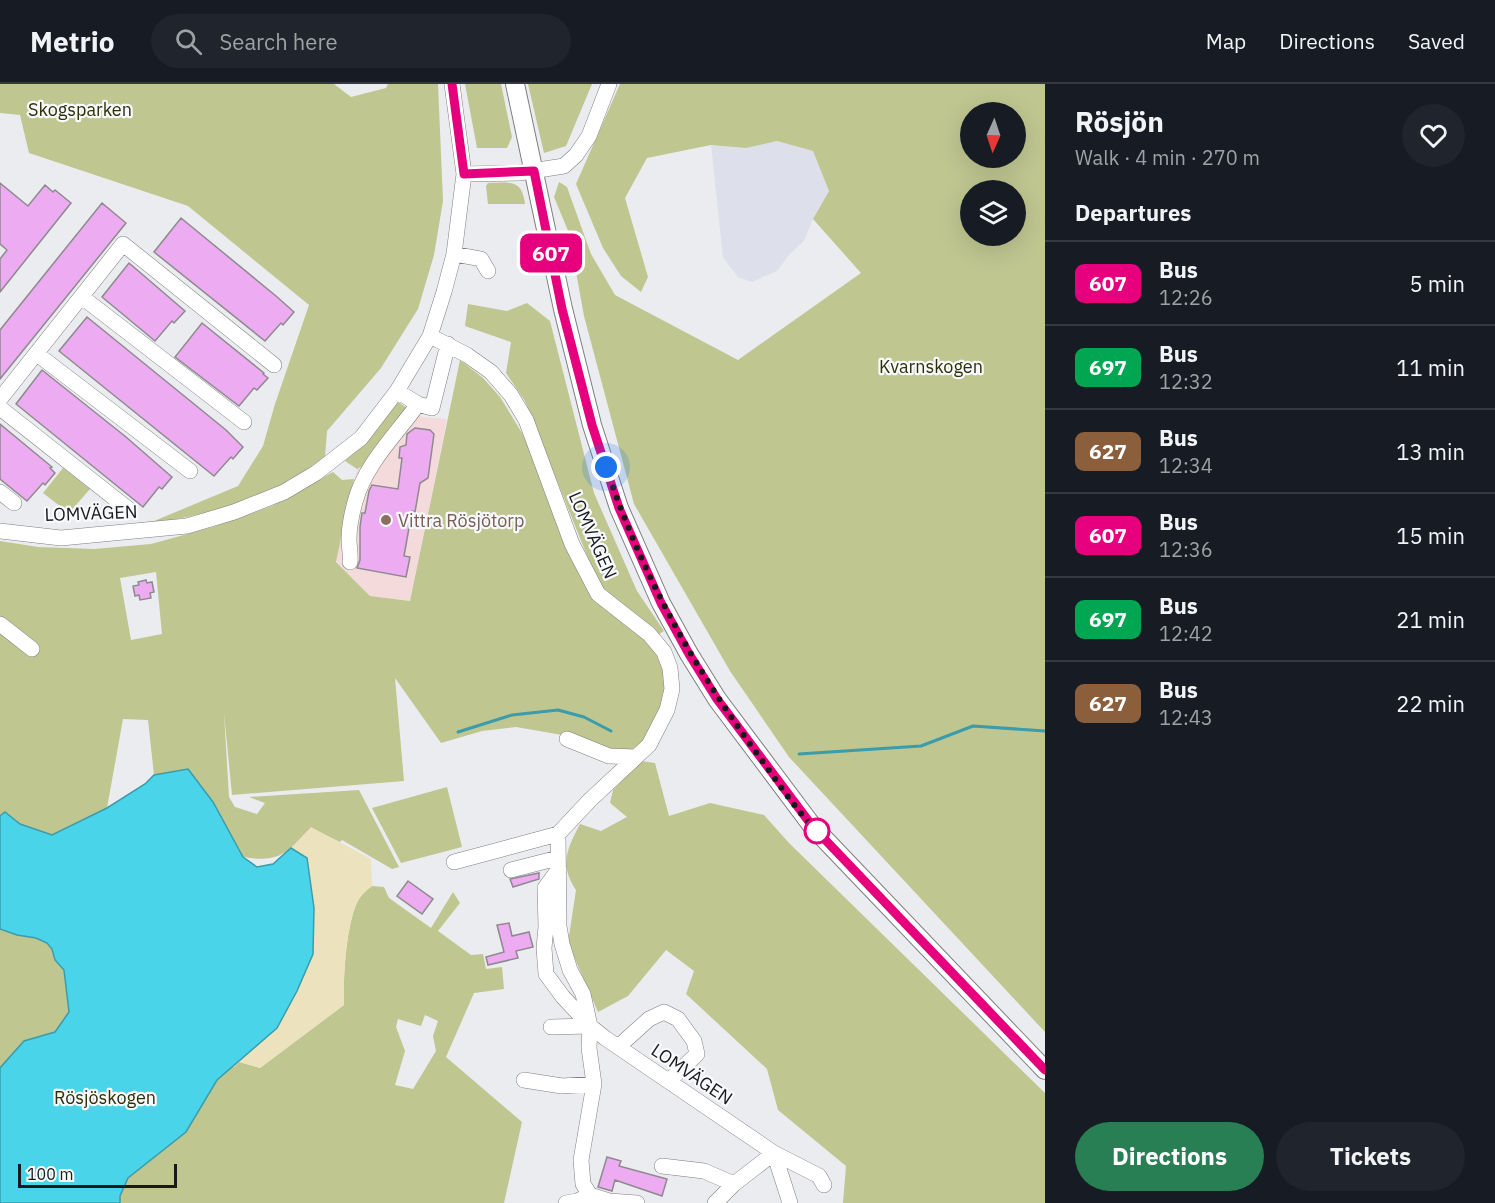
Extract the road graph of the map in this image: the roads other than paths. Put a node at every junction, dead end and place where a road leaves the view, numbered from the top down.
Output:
1 (452, 84) edge
2 (515, 84) edge
3 (609, 84) edge
4 (534, 171) junction
5 (464, 174) junction
6 (454, 254) junction
7 (488, 271) dead end
8 (82, 297) junction
9 (430, 336) junction
10 (448, 344) junction
11 (37, 354) junction
12 (274, 364) dead end
13 (397, 391) junction
14 (0, 399) edge
15 (418, 404) junction
16 (0, 408) edge
17 (244, 422) dead end
18 (190, 471) dead end
19 (0, 492) edge
20 (14, 503) dead end
21 (127, 508) dead end
22 (0, 531) edge
23 (350, 562) dead end
24 (0, 624) edge
25 (32, 649) dead end
26 (567, 739) dead end
27 (636, 757) junction
28 (558, 834) junction
29 (454, 862) dead end
30 (558, 864) junction
31 (511, 870) dead end
32 (553, 927) junction
33 (590, 1026) junction
34 (551, 1027) dead end
35 (618, 1047) junction
36 (1045, 1070) edge
37 (524, 1080) dead end
38 (669, 1081) junction
39 (594, 1084) junction
40 (774, 1153) junction
41 (662, 1166) dead end
42 (734, 1184) junction
43 (824, 1185) dead end
44 (590, 1195) junction
45 (609, 1202) edge
46 (566, 1203) edge
47 (637, 1203) edge
48 (715, 1203) edge
49 (790, 1203) edge

1 - 5 street, LOMVÄGEN
2 - 4 main road
3 - 4 street
4 - 5 street
4 - 36 main road
5 - 6 street, LOMVÄGEN
6 - 7 street
6 - 9 street, LOMVÄGEN
8 - 11 street
8 - 12 street
8 - 17 street
9 - 10 street, LOMVÄGEN
9 - 13 street, LOMVÄGEN
10 - 15 street
10 - 27 street, LOMVÄGEN
11 - 14 street
11 - 18 street
13 - 15 street
13 - 22 street, LOMVÄGEN
15 - 23 street
16 - 21 street, LOMVÄGEN
19 - 20 street
24 - 25 street
26 - 27 street
27 - 28 street, LOMVÄGEN
28 - 29 street, LOMVÄGEN
28 - 30 street
30 - 31 street
30 - 32 street
32 - 33 street
32 - 33 street, LOMVÄGEN
33 - 34 street
33 - 35 street, LOMVÄGEN
33 - 39 street
35 - 38 street, LOMVÄGEN
35 - 38 street
37 - 39 street
38 - 40 street, LOMVÄGEN
39 - 44 street
40 - 42 street
40 - 43 street, LOMVÄGEN
40 - 49 street
41 - 42 street
42 - 48 street
44 - 45 street
44 - 46 street
45 - 47 street

